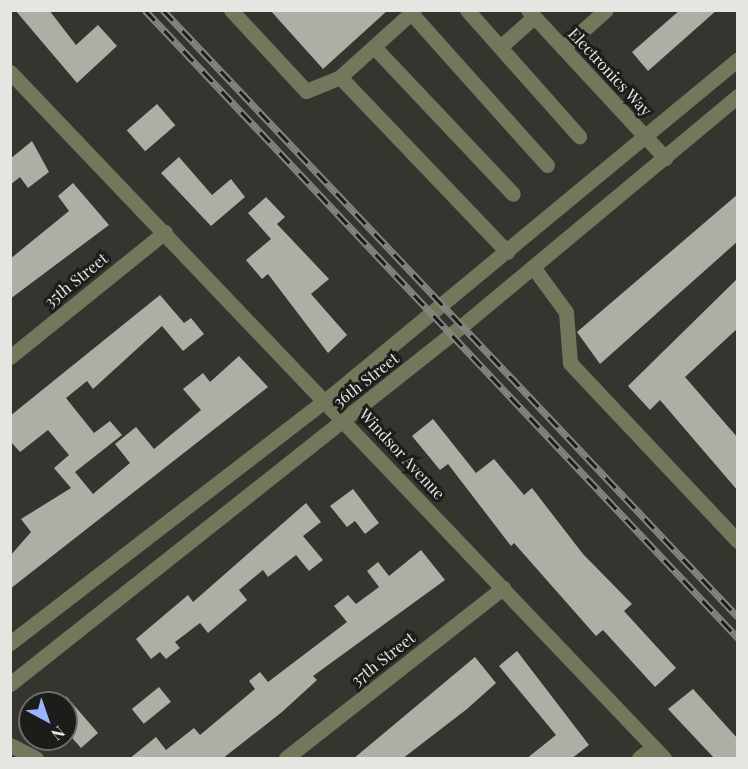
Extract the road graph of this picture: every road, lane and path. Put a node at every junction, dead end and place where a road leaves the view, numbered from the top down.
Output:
1 (231, 10) edge
2 (466, 10) edge
3 (606, 10) edge
4 (412, 12) edge
5 (531, 14) edge
6 (374, 47) junction
7 (500, 47) junction
8 (563, 48) junction
9 (738, 59) edge
10 (10, 72) edge
11 (340, 77) junction
12 (16, 89) edge
13 (738, 96) edge
14 (579, 136) dead end
15 (648, 138) junction
16 (665, 158) junction
17 (547, 165) dead end
18 (513, 194) dead end
19 (165, 232) junction
20 (507, 252) junction
21 (533, 267) junction
22 (10, 357) edge
23 (326, 400) junction
24 (345, 420) junction
25 (738, 541) edge
26 (503, 588) junction
27 (10, 644) edge
28 (10, 684) edge
29 (10, 746) edge
30 (653, 747) junction
31 (36, 759) edge
32 (286, 759) edge
33 (639, 759) edge
34 (664, 759) edge

1 - 11 street
2 - 7 street
3 - 8 street
4 - 6 street
4 - 17 street
5 - 7 street
5 - 8 street, Electronics Way
6 - 11 street
6 - 18 street
7 - 14 street
8 - 15 street, Electronics Way
9 - 15 street, 36th Street
10 - 12 street, Windsor Avenue
11 - 20 street
12 - 19 street, Windsor Avenue
13 - 16 street, 36th Street
15 - 16 street, Electronics Way
15 - 20 street, 36th Street
16 - 21 street, 36th Street
19 - 22 street, 35th Street
19 - 23 street, Windsor Avenue
20 - 23 street, 36th Street
21 - 24 street, 36th Street
21 - 25 street
23 - 24 street, Windsor Avenue
23 - 27 street, 36th Street
24 - 26 street, Windsor Avenue
24 - 28 street, 36th Street
26 - 30 street, Windsor Avenue
26 - 32 street, 37th Street
29 - 31 street
30 - 33 street
30 - 34 street, Windsor Avenue

